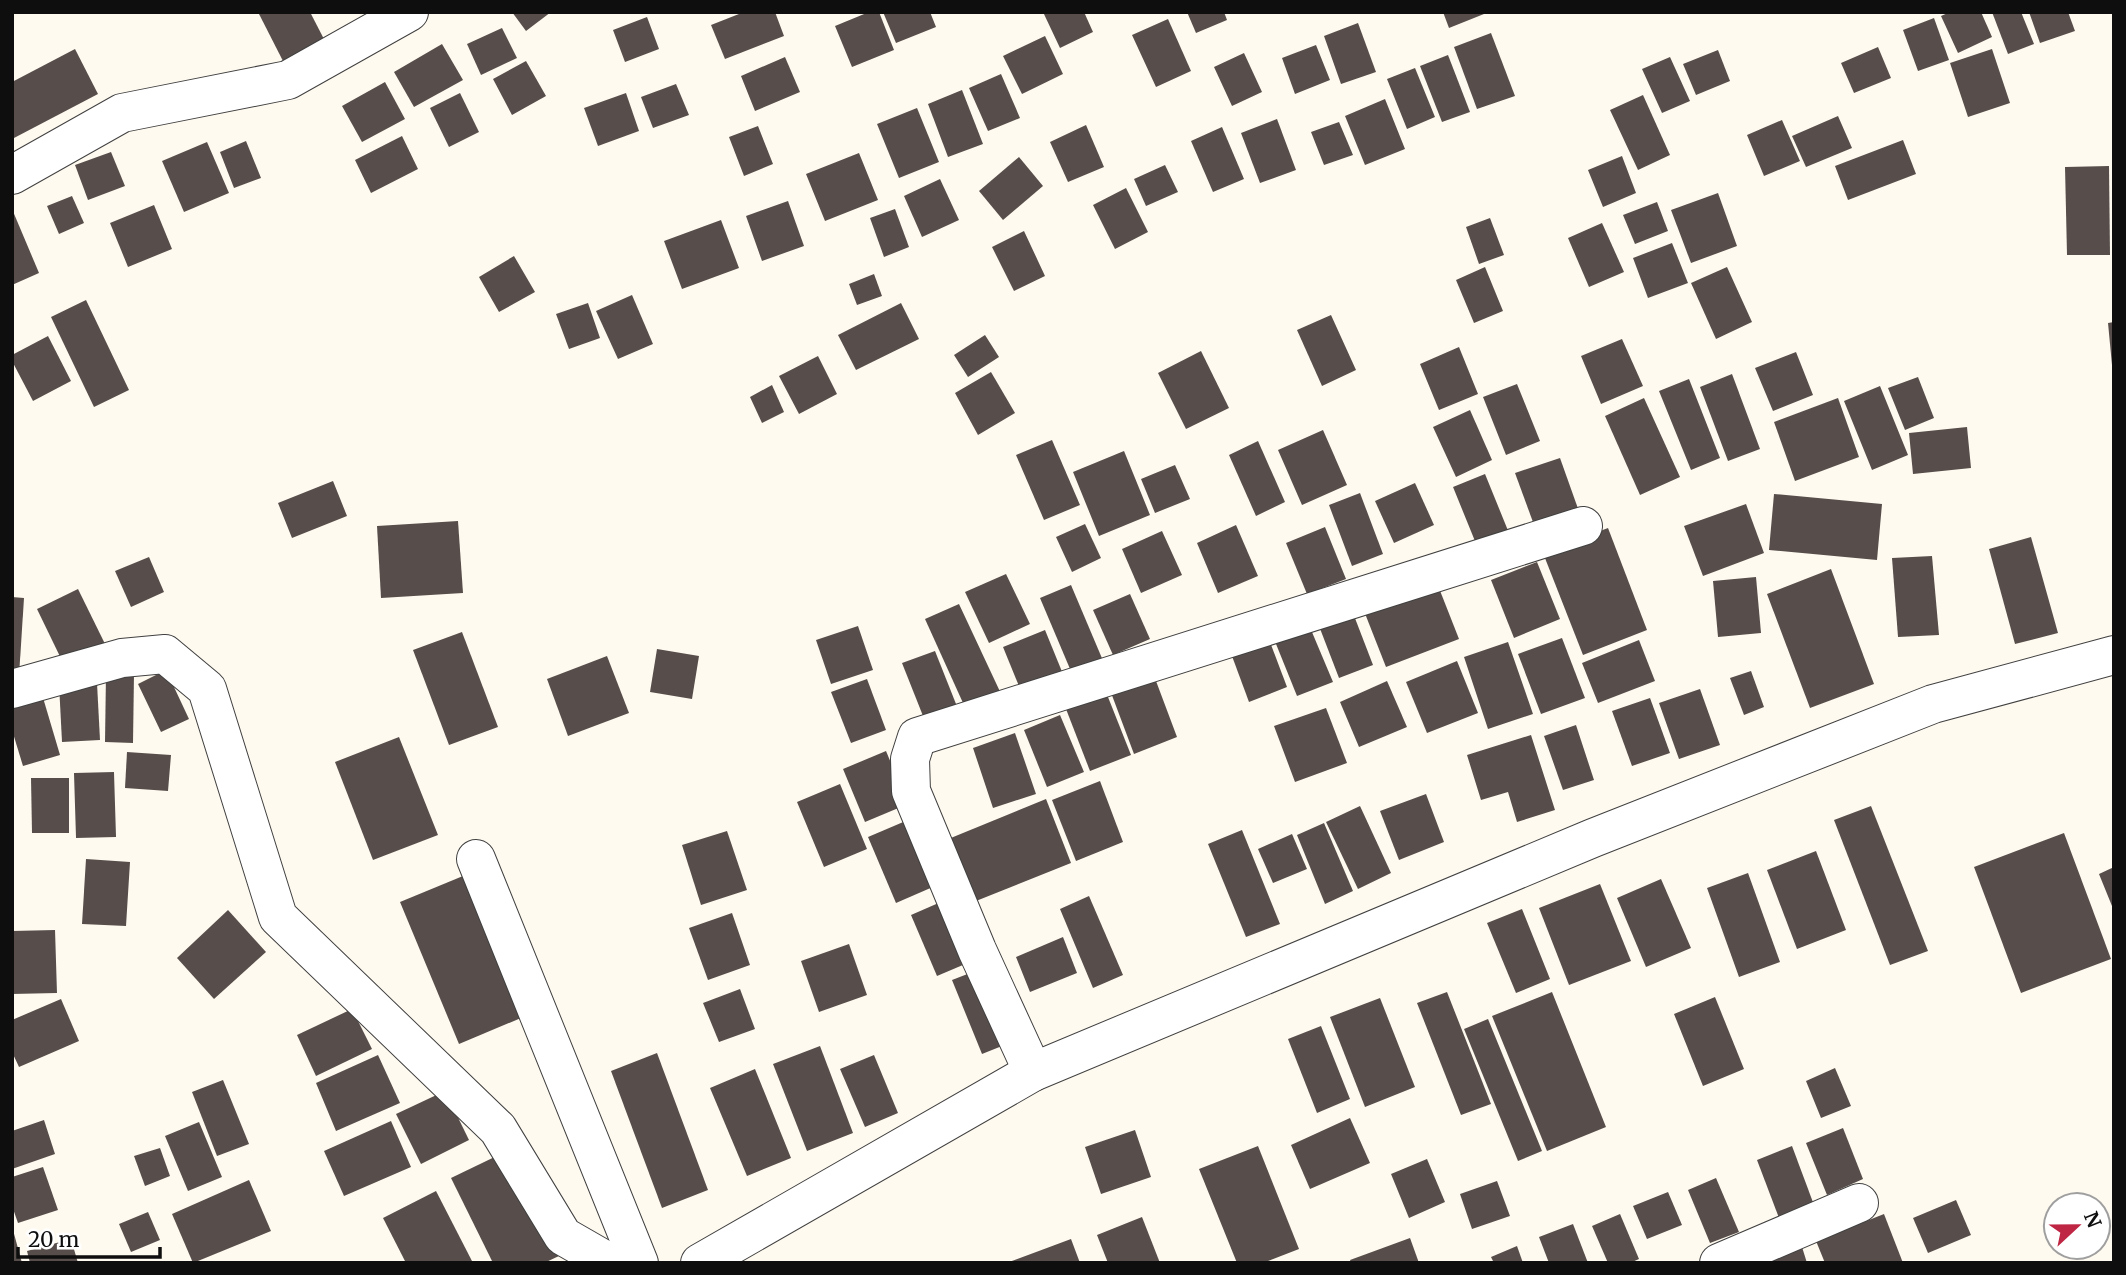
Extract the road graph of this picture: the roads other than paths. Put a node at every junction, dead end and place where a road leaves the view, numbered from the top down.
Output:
1 (409, 12) edge
2 (12, 175) edge
3 (1583, 526) dead end
4 (2114, 655) edge
5 (12, 689) edge
6 (476, 859) dead end
7 (1033, 1072) junction
8 (1858, 1203) dead end
9 (610, 1263) edge
10 (639, 1263) edge
11 (700, 1263) edge
12 (1719, 1263) edge

1 - 2 street
3 - 7 street
4 - 7 street
5 - 9 street
6 - 10 street
7 - 11 street
8 - 12 street

